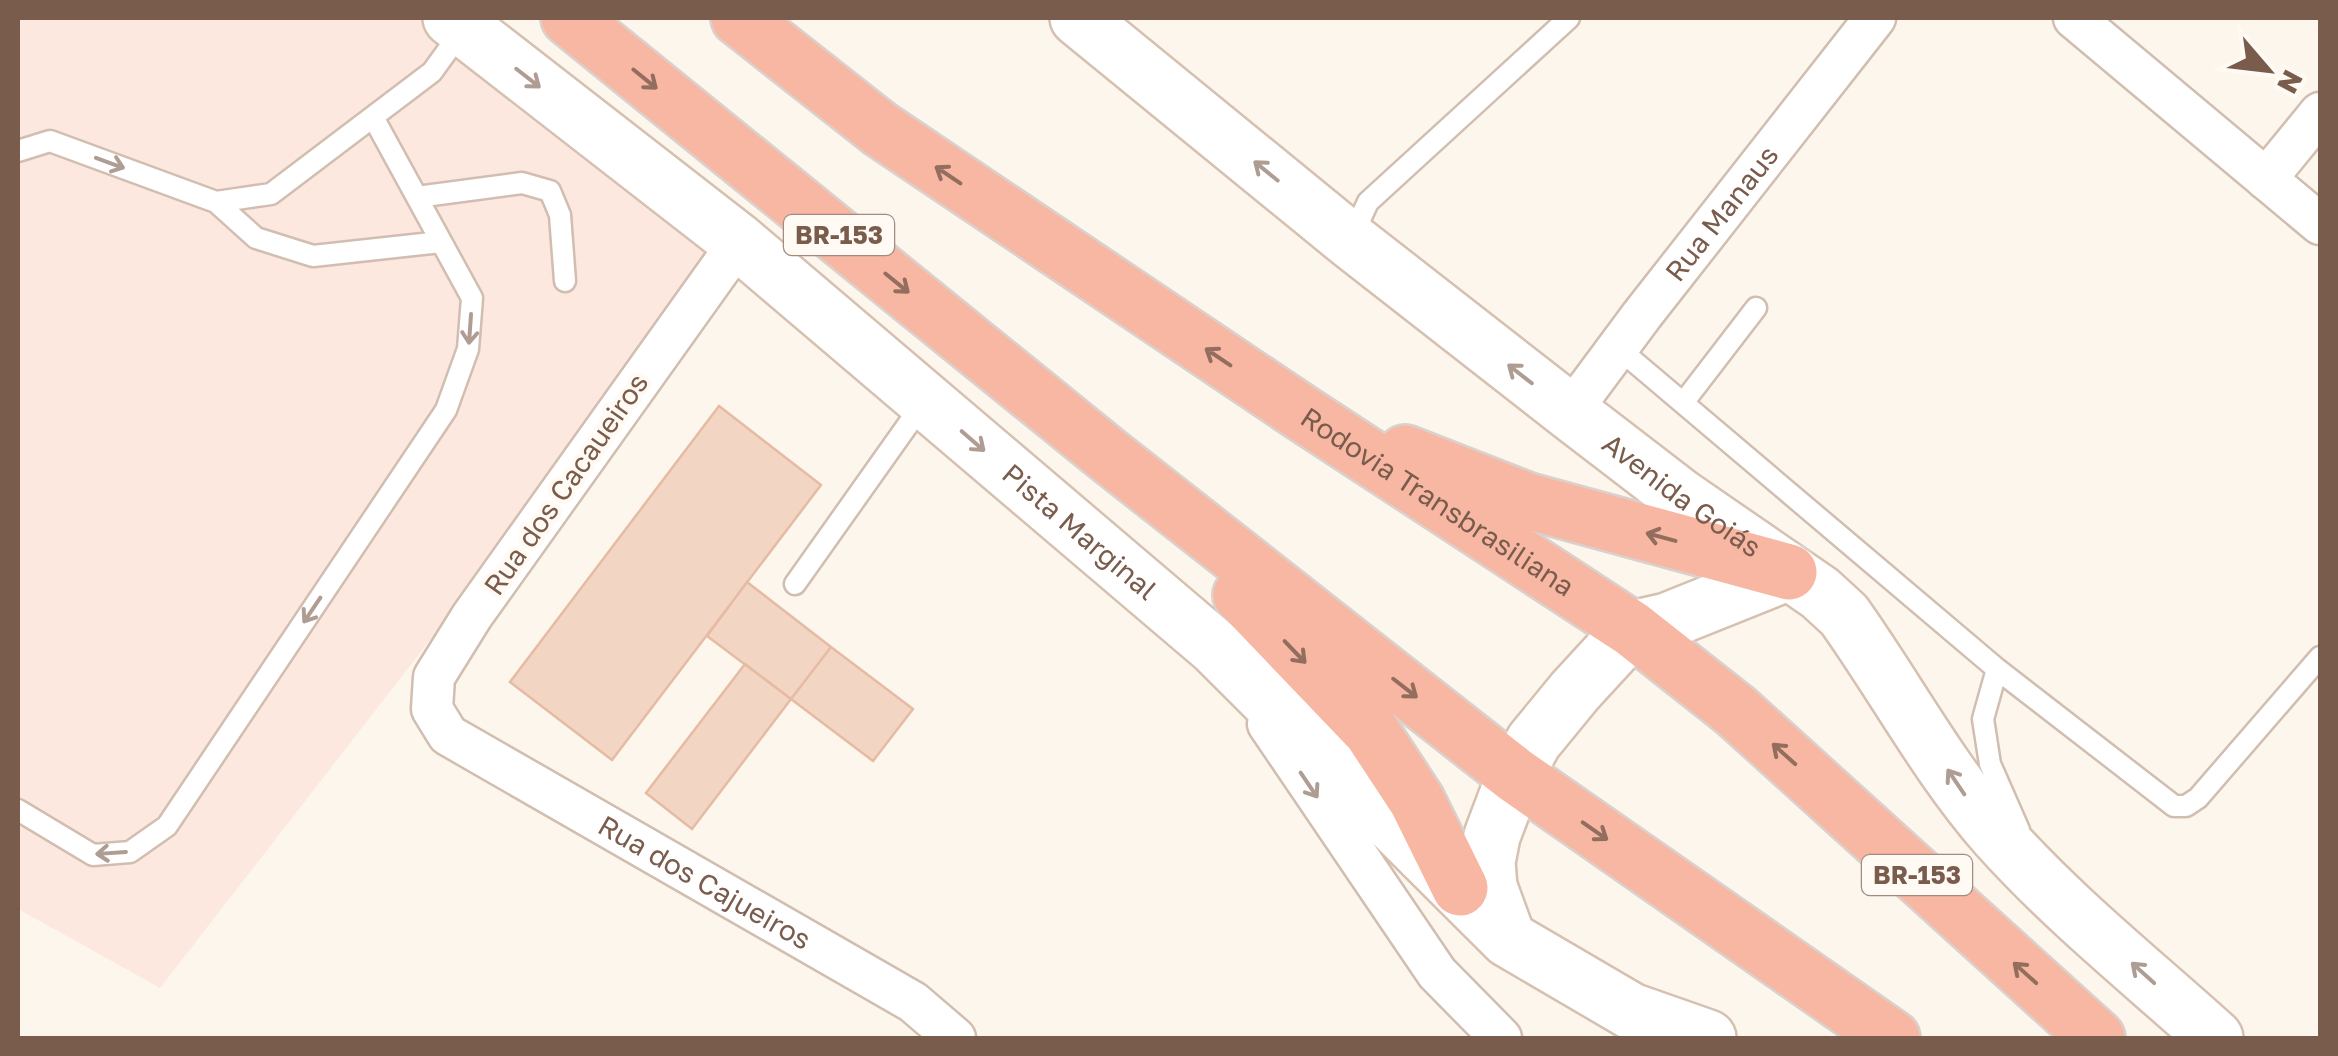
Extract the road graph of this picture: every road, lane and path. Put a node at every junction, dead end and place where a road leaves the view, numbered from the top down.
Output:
1 (568, 18) edge
2 (739, 18) edge
3 (785, 18) edge
4 (1078, 18) edge
5 (1568, 18) edge
6 (1874, 18) edge
7 (2074, 18) edge
8 (457, 23) edge
9 (2320, 114) edge
10 (373, 117) junction
11 (880, 129) junction
12 (18, 151) edge
13 (2266, 179) junction
14 (417, 197) junction
15 (216, 202) junction
16 (2320, 224) edge
17 (1350, 241) junction
18 (441, 242) junction
19 (738, 242) junction
20 (565, 281) dead end
21 (1756, 308) dead end
22 (1618, 348) junction
23 (925, 400) junction
24 (1683, 403) junction
25 (1299, 411) junction
26 (1570, 412) junction
27 (1108, 455) junction
28 (1789, 572) junction
29 (795, 584) dead end
30 (1632, 629) junction
31 (1215, 647) junction
32 (2320, 656) edge
33 (1997, 669) junction
34 (448, 735) joint
35 (1515, 774) junction
36 (18, 810) edge
37 (2042, 882) junction
38 (1460, 888) junction
39 (1508, 939) junction
40 (955, 1038) edge
41 (1501, 1038) edge
42 (1708, 1038) edge
43 (1892, 1038) edge
44 (2097, 1038) edge
45 (2215, 1038) edge

1 -> 27 highway, BR-153
2 - 11 highway, Rodovia Transbrasiliana / BR-153
3 - 11 highway
17 -> 4 main road, Avenida Goiás
5 - 17 lane
6 - 22 street, Rua Manaus
7 - 13 street
8 - 10 lane
8 -> 19 main road, Pista Marginal
9 - 13 street
10 - 14 lane
10 - 15 lane
25 -> 11 highway, Rodovia Transbrasiliana / BR-153
12 -> 15 lane
13 - 16 street
14 - 18 lane
14 - 20 lane
15 - 18 lane
26 -> 17 main road, Avenida Goiás
18 -> 36 lane
19 - 23 main road, Pista Marginal
19 - 34 street, Rua dos Cacaueiros
21 - 24 lane
22 - 24 lane
22 - 26 street, Rua Manaus
23 - 29 lane
23 -> 31 main road, Pista Marginal
24 - 33 lane
28 -> 25 highway
25 - 30 highway, Rodovia Transbrasiliana / BR-153
26 - 28 main road, Avenida Goiás
27 -> 35 highway, BR-153
27 -> 38 highway
28 - 30 main road
37 -> 28 main road, Avenida Goiás
30 - 35 main road
44 -> 30 highway, Rodovia Transbrasiliana / BR-153
31 - 38 main road, Pista Marginal
31 -> 41 street
32 - 33 lane
33 - 37 lane
34 - 40 street, Rua dos Cajueiros
35 - 39 main road
35 -> 43 highway, BR-153
45 -> 37 main road, Avenida Goiás
38 - 39 main road, Pista Marginal
39 - 42 main road, Pista Marginal

